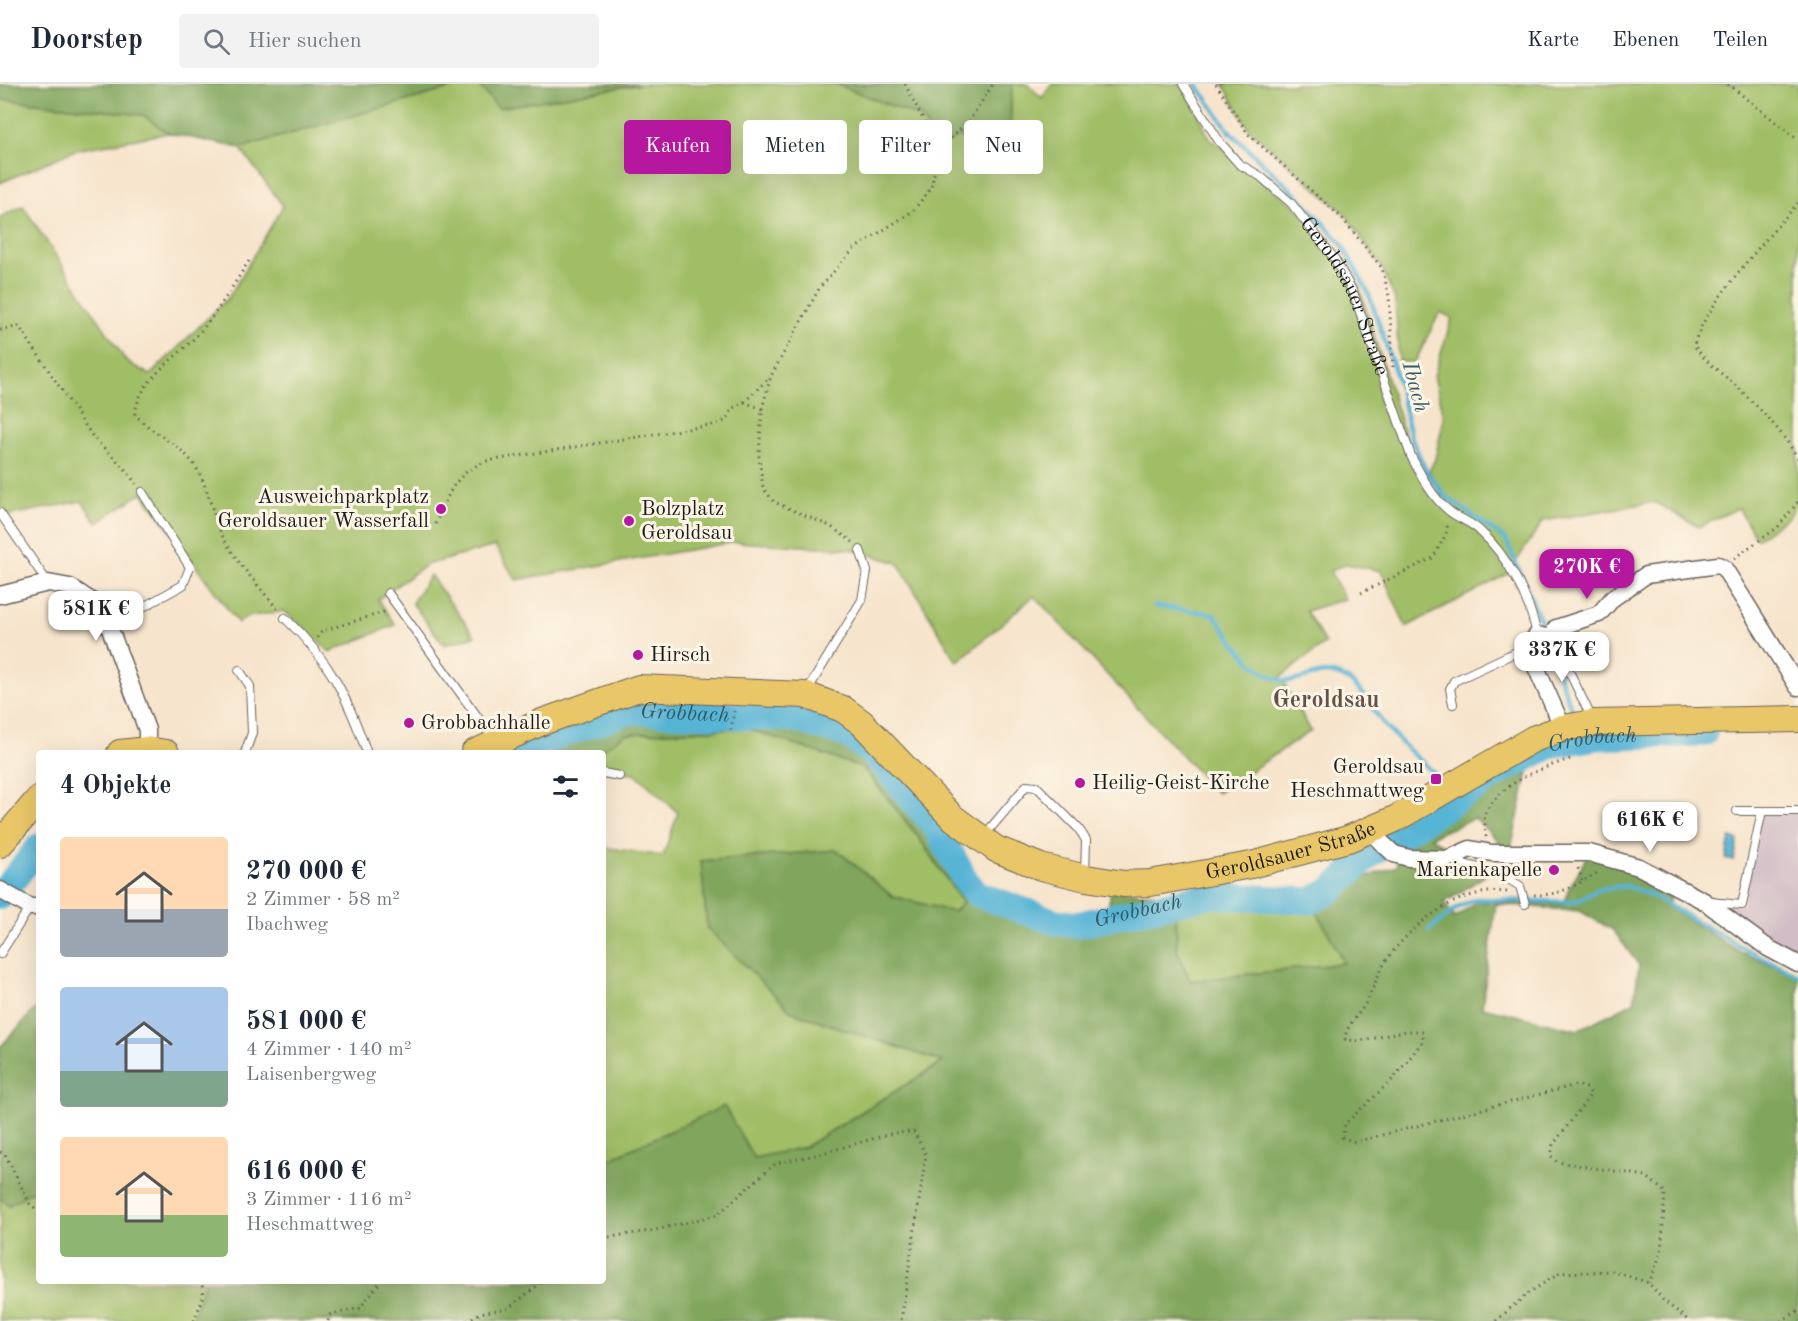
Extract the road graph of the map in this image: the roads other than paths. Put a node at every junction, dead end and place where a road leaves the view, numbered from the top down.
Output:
1 (1183, 84) edge
2 (142, 492) road end
3 (0, 513) edge
4 (860, 550) road end
5 (48, 583) junction
6 (388, 593) dead end
7 (0, 595) edge
8 (285, 618) road end
9 (109, 626) junction
10 (1542, 638) junction
11 (239, 670) dead end
12 (1798, 687) edge
13 (805, 695) junction
14 (1453, 704) dead end
15 (1798, 719) edge
16 (1593, 723) junction
17 (1563, 728) junction
18 (485, 747) edge
19 (157, 750) edge
20 (246, 750) edge
21 (366, 750) edge
22 (606, 774) edge
23 (619, 776) dead end
24 (36, 802) edge
25 (1737, 811) dead end
26 (1762, 811) junction
27 (1798, 811) edge
28 (1377, 835) junction
29 (981, 840) junction
30 (0, 844) edge
31 (1447, 859) junction
32 (1086, 878) junction
33 (5, 894) edge
34 (1525, 899) road end
35 (1704, 901) junction
36 (35, 907) edge
37 (0, 954) edge
38 (1798, 964) edge

1 - 10 lane, Geroldsauer Straße
2 - 9 lane
3 - 5 lane
4 - 13 lane
5 - 7 street
5 - 9 street
6 - 18 lane
8 - 21 lane
9 - 19 street
10 - 12 street
10 - 14 lane
10 - 16 lane
10 - 17 street, Geroldsauer Straße
11 - 20 lane
13 - 18 main road, Geroldsauer Straße
13 - 29 main road, Geroldsauer Straße
15 - 16 main road, Geroldsauer Straße
16 - 17 main road, Geroldsauer Straße
17 - 28 main road, Geroldsauer Straße
22 - 23 lane
24 - 30 main road
25 - 26 lane
26 - 27 lane
26 - 35 lane
28 - 31 street
28 - 32 main road, Geroldsauer Straße
29 - 32 main road, Geroldsauer Straße
29 - 32 lane
31 - 34 lane
31 - 35 street
33 - 36 street
35 - 38 street
36 - 37 lane

